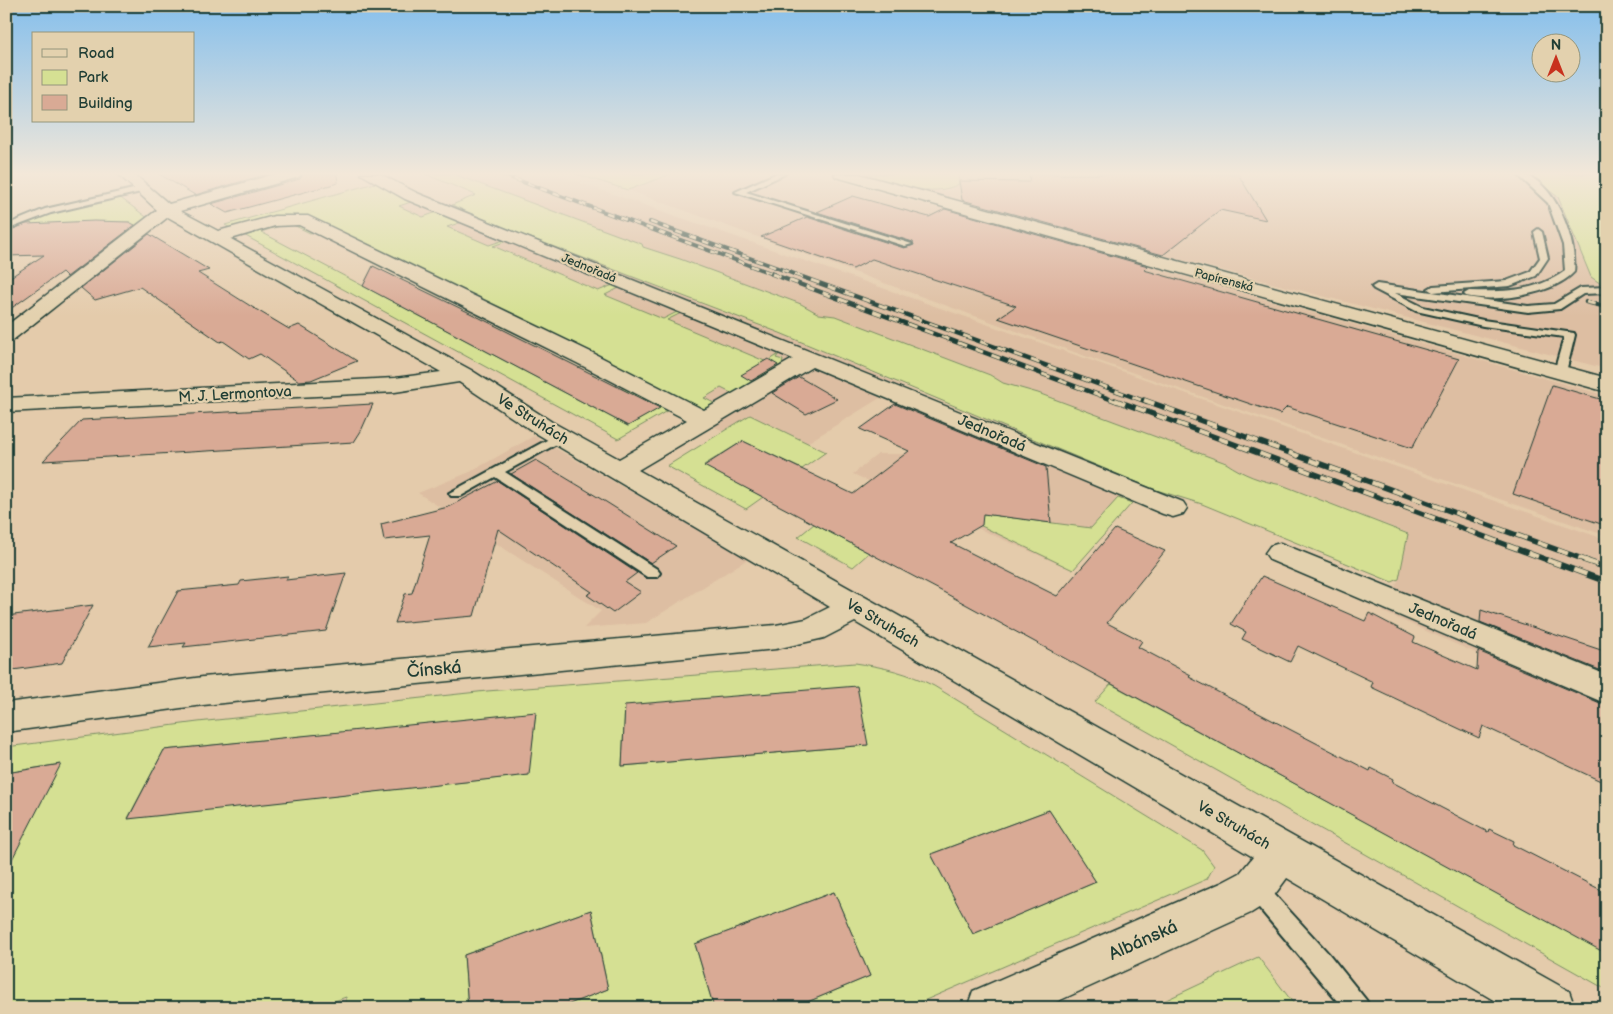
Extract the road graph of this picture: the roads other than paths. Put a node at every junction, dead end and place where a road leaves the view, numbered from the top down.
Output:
1 (24, 221) edge
2 (153, 221) edge
3 (187, 221) edge
4 (284, 221) edge
5 (305, 221) edge
6 (474, 221) edge
7 (834, 221) edge
8 (1012, 221) edge
9 (1558, 221) edge
10 (6, 228) edge
11 (1538, 232) dead end
12 (214, 238) junction
13 (908, 244) dead end
14 (1563, 277) junction
15 (1607, 289) edge
16 (1417, 291) junction
17 (6, 336) edge
18 (811, 358) junction
19 (1560, 372) junction
20 (463, 375) junction
21 (1607, 385) edge
22 (6, 405) edge
23 (705, 420) junction
24 (560, 437) junction
25 (619, 470) junction
26 (496, 472) junction
27 (456, 492) dead end
28 (1172, 508) dead end
29 (1280, 552) dead end
30 (652, 573) dead end
31 (856, 607) junction
32 (1607, 690) edge
33 (6, 718) edge
34 (1282, 852) junction
35 (1254, 887) junction
36 (990, 1008) edge
37 (1358, 1008) edge
38 (1552, 1008) edge

1 - 10 lane
2 - 17 street
3 - 12 street, Ve Struhách
4 - 12 street
5 - 23 street
6 - 18 street, Jednořadá
7 - 13 lane
8 - 19 street, Papírenská
9 - 14 lane
11 - 16 lane
12 - 20 street, Ve Struhách
14 - 15 lane
14 - 16 lane
15 - 16 lane
16 - 19 lane
18 - 23 street
18 - 28 street, Jednořadá
19 - 21 street, Papírenská
20 - 22 street, M. J. Lermontova
20 - 24 street, Ve Struhách
23 - 25 street
24 - 25 street, Ve Struhách
24 - 26 lane
25 - 31 street, Ve Struhách
26 - 27 lane
26 - 30 lane
29 - 32 street, Jednořadá
31 - 33 street, Čínská
31 - 34 street, Ve Struhách
34 - 35 street, Albánská
34 - 38 street, Ve Struhách
35 - 36 street, Albánská
35 - 37 lane

